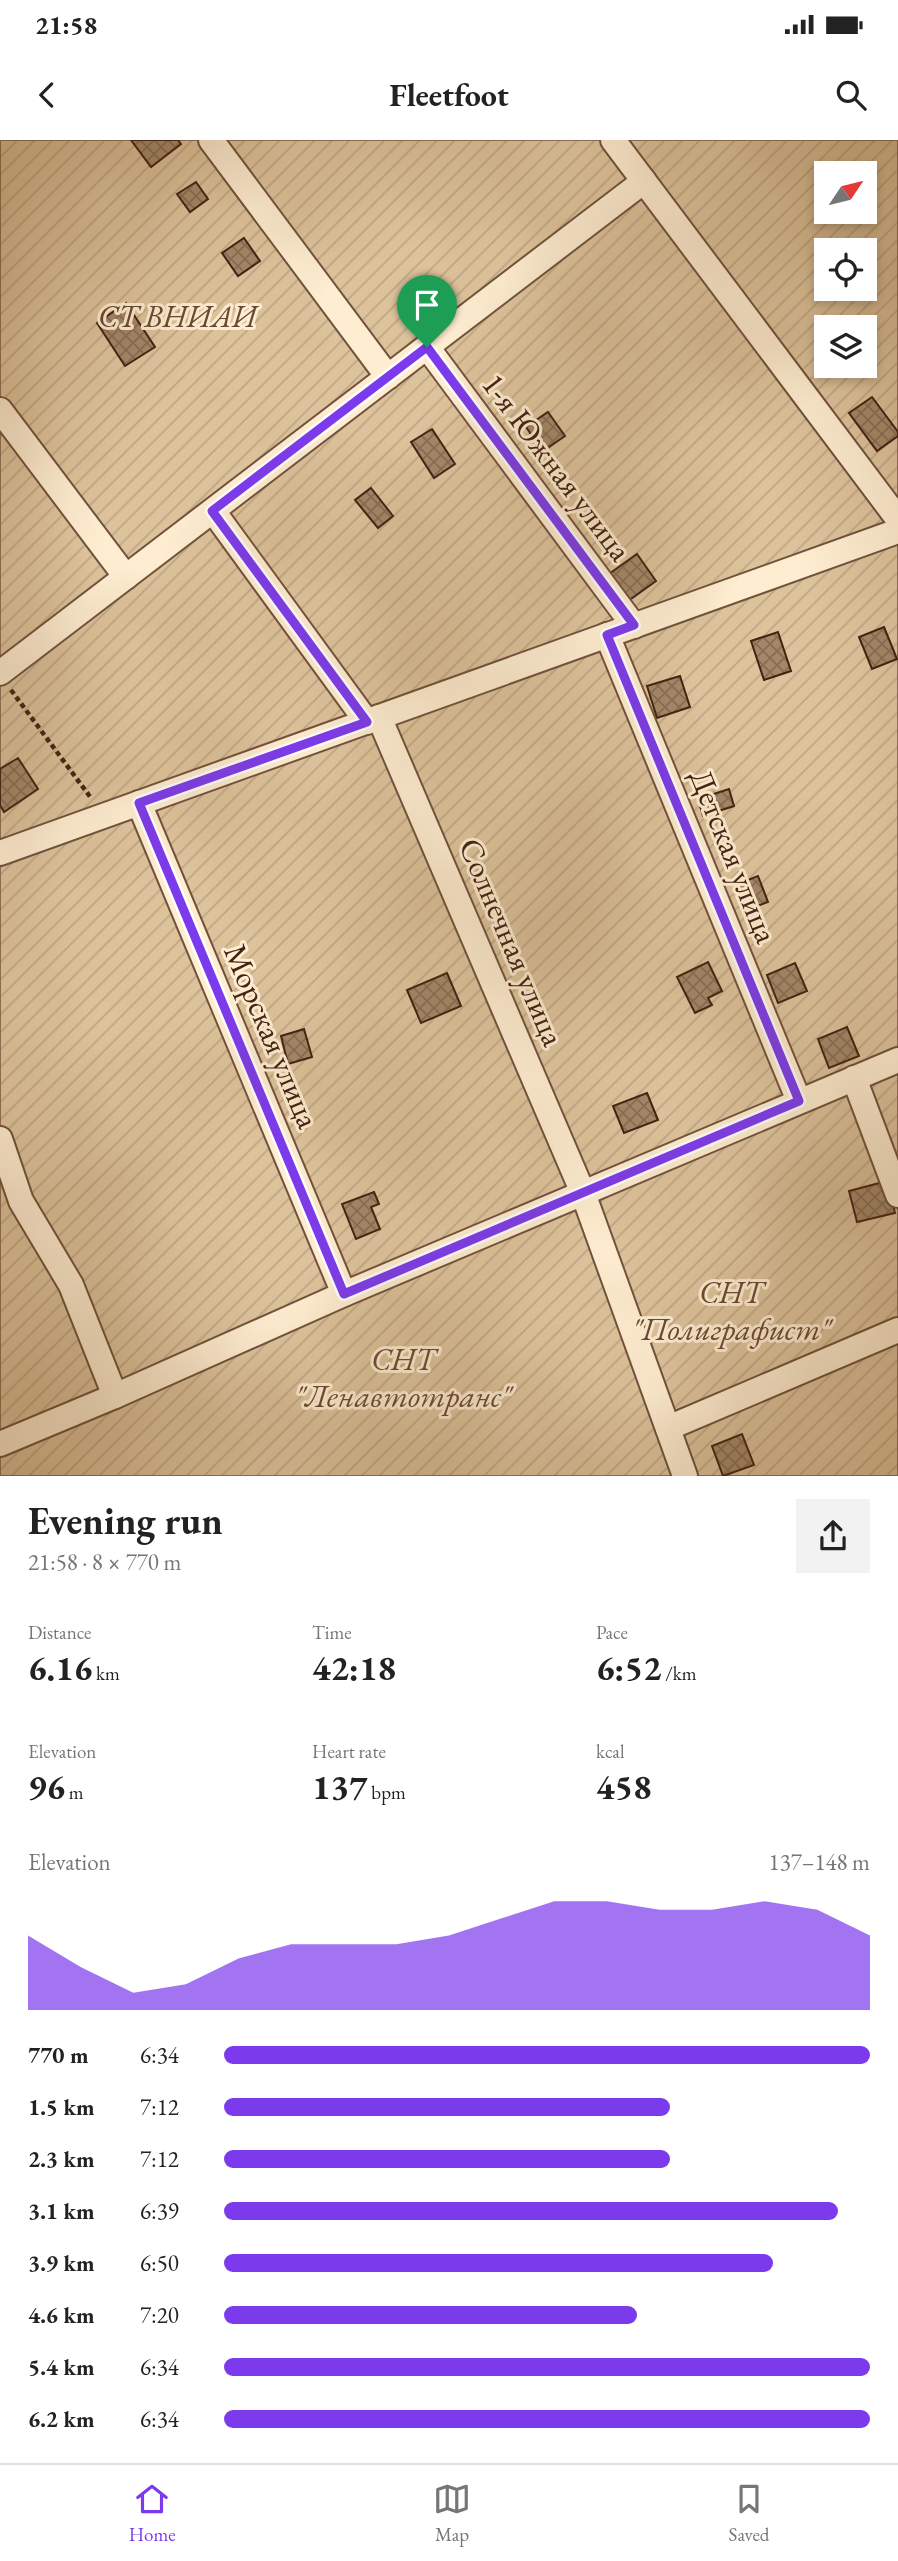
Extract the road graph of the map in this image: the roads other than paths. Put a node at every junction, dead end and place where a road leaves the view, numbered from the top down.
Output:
1 (211, 140) edge
2 (613, 140) edge
3 (644, 181) junction
4 (427, 347) junction
5 (387, 377) junction
6 (0, 410) edge
7 (212, 511) junction
8 (898, 519) edge
9 (898, 531) edge
10 (126, 577) junction
11 (634, 625) junction
12 (607, 635) junction
13 (4, 680) edge
14 (373, 719) junction
15 (139, 803) junction
16 (0, 853) edge
17 (898, 1060) edge
18 (854, 1078) junction
19 (799, 1101) junction
20 (0, 1139) edge
21 (583, 1193) junction
22 (898, 1195) edge
23 (344, 1294) junction
24 (898, 1329) edge
25 (115, 1396) junction
26 (668, 1428) junction
27 (0, 1444) edge
28 (685, 1476) edge

1 - 5 street
2 - 3 street
3 - 4 street
3 - 8 street
4 - 5 street
4 - 11 street, 1-я Южная улица
5 - 7 street
6 - 10 street
7 - 10 street
7 - 14 street, Солнечная улица
9 - 11 street
10 - 13 street
11 - 12 street
12 - 14 street
12 - 19 street, Детская улица
14 - 15 street
14 - 21 street, Солнечная улица
15 - 16 street
15 - 23 street, Морская улица
17 - 18 street
18 - 19 street
18 - 22 street
19 - 21 street
20 - 25 street
21 - 23 street
21 - 26 street, Солнечная улица
23 - 25 street
24 - 26 street
25 - 27 street
26 - 28 street, Солнечная улица

